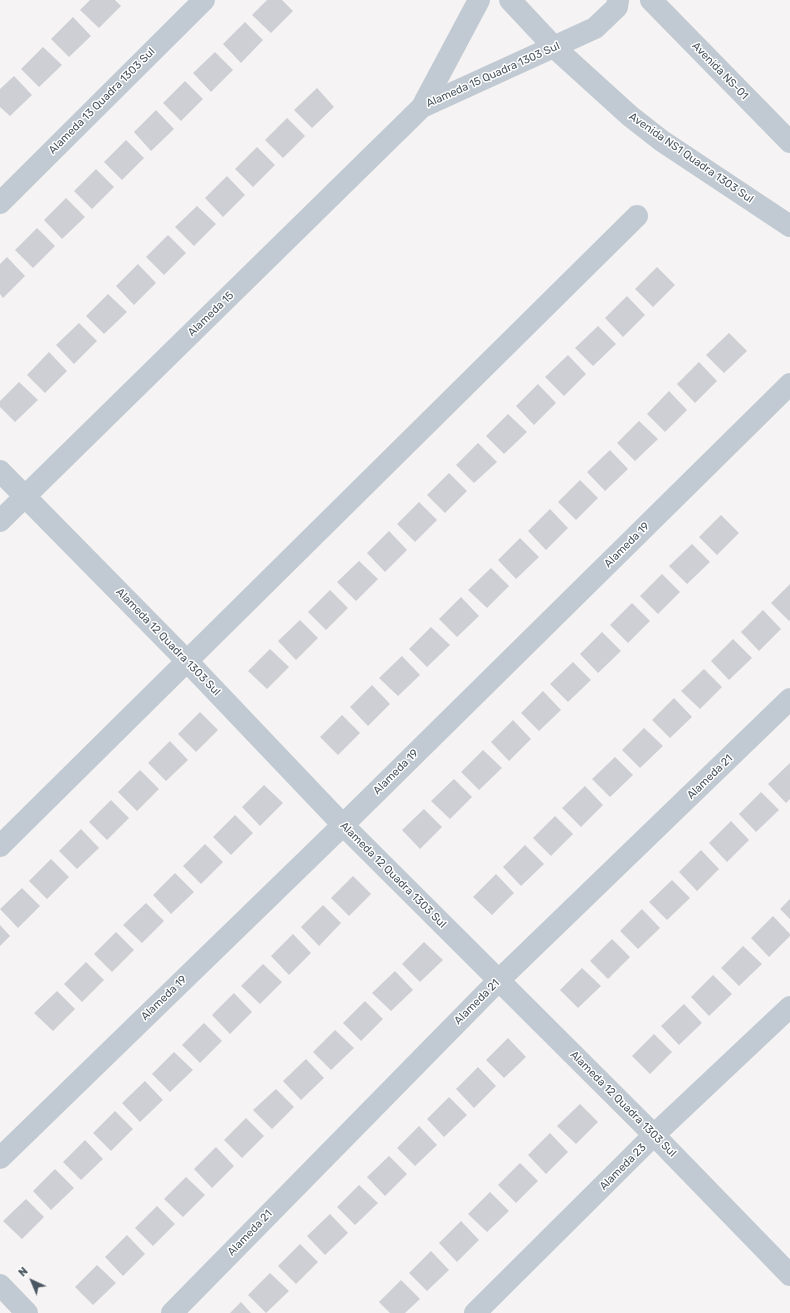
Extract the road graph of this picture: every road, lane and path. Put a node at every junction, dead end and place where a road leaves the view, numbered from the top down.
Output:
1 (204, 0) edge
2 (479, 0) edge
3 (510, 0) edge
4 (618, 0) edge
5 (651, 0) edge
6 (555, 48) junction
7 (422, 107) junction
8 (790, 142) edge
9 (0, 203) edge
10 (637, 216) dead end
11 (790, 226) edge
12 (790, 384) edge
13 (0, 471) edge
14 (24, 496) junction
15 (0, 521) edge
16 (186, 660) junction
17 (790, 699) edge
18 (343, 825) junction
19 (0, 846) edge
20 (499, 980) junction
21 (790, 1007) edge
22 (654, 1136) junction
23 (0, 1158) edge
24 (790, 1275) edge
25 (0, 1285) edge
26 (27, 1313) edge
27 (172, 1313) edge
28 (476, 1313) edge

1 - 9 street, Alameda 13 Quadra 1303 Sul
2 - 7 street, Alameda 15 Quadra 1303 Sul
3 - 6 street, Avenida NS1 Quadra 1303 Sul
4 - 6 street, Alameda 15 Quadra 1303 Sul
5 - 8 street, Avenida NS-01
6 - 7 street, Alameda 15 Quadra 1303 Sul
6 - 11 street, Avenida NS1 Quadra 1303 Sul
7 - 14 street, Alameda 15
10 - 16 street
12 - 18 street, Alameda 19
13 - 14 street, Alameda 12 Quadra 1303 Sul
14 - 15 street, Alameda 15
14 - 16 street, Alameda 12 Quadra 1303 Sul
16 - 18 street, Alameda 12 Quadra 1303 Sul
16 - 19 street
17 - 20 street, Alameda 21
18 - 20 street, Alameda 12 Quadra 1303 Sul
18 - 23 street, Alameda 19
20 - 22 street, Alameda 12 Quadra 1303 Sul
20 - 27 street, Alameda 21
21 - 22 street, Alameda 23
22 - 24 street, Alameda 12 Quadra 1303 Sul
22 - 28 street, Alameda 23
25 - 26 street

